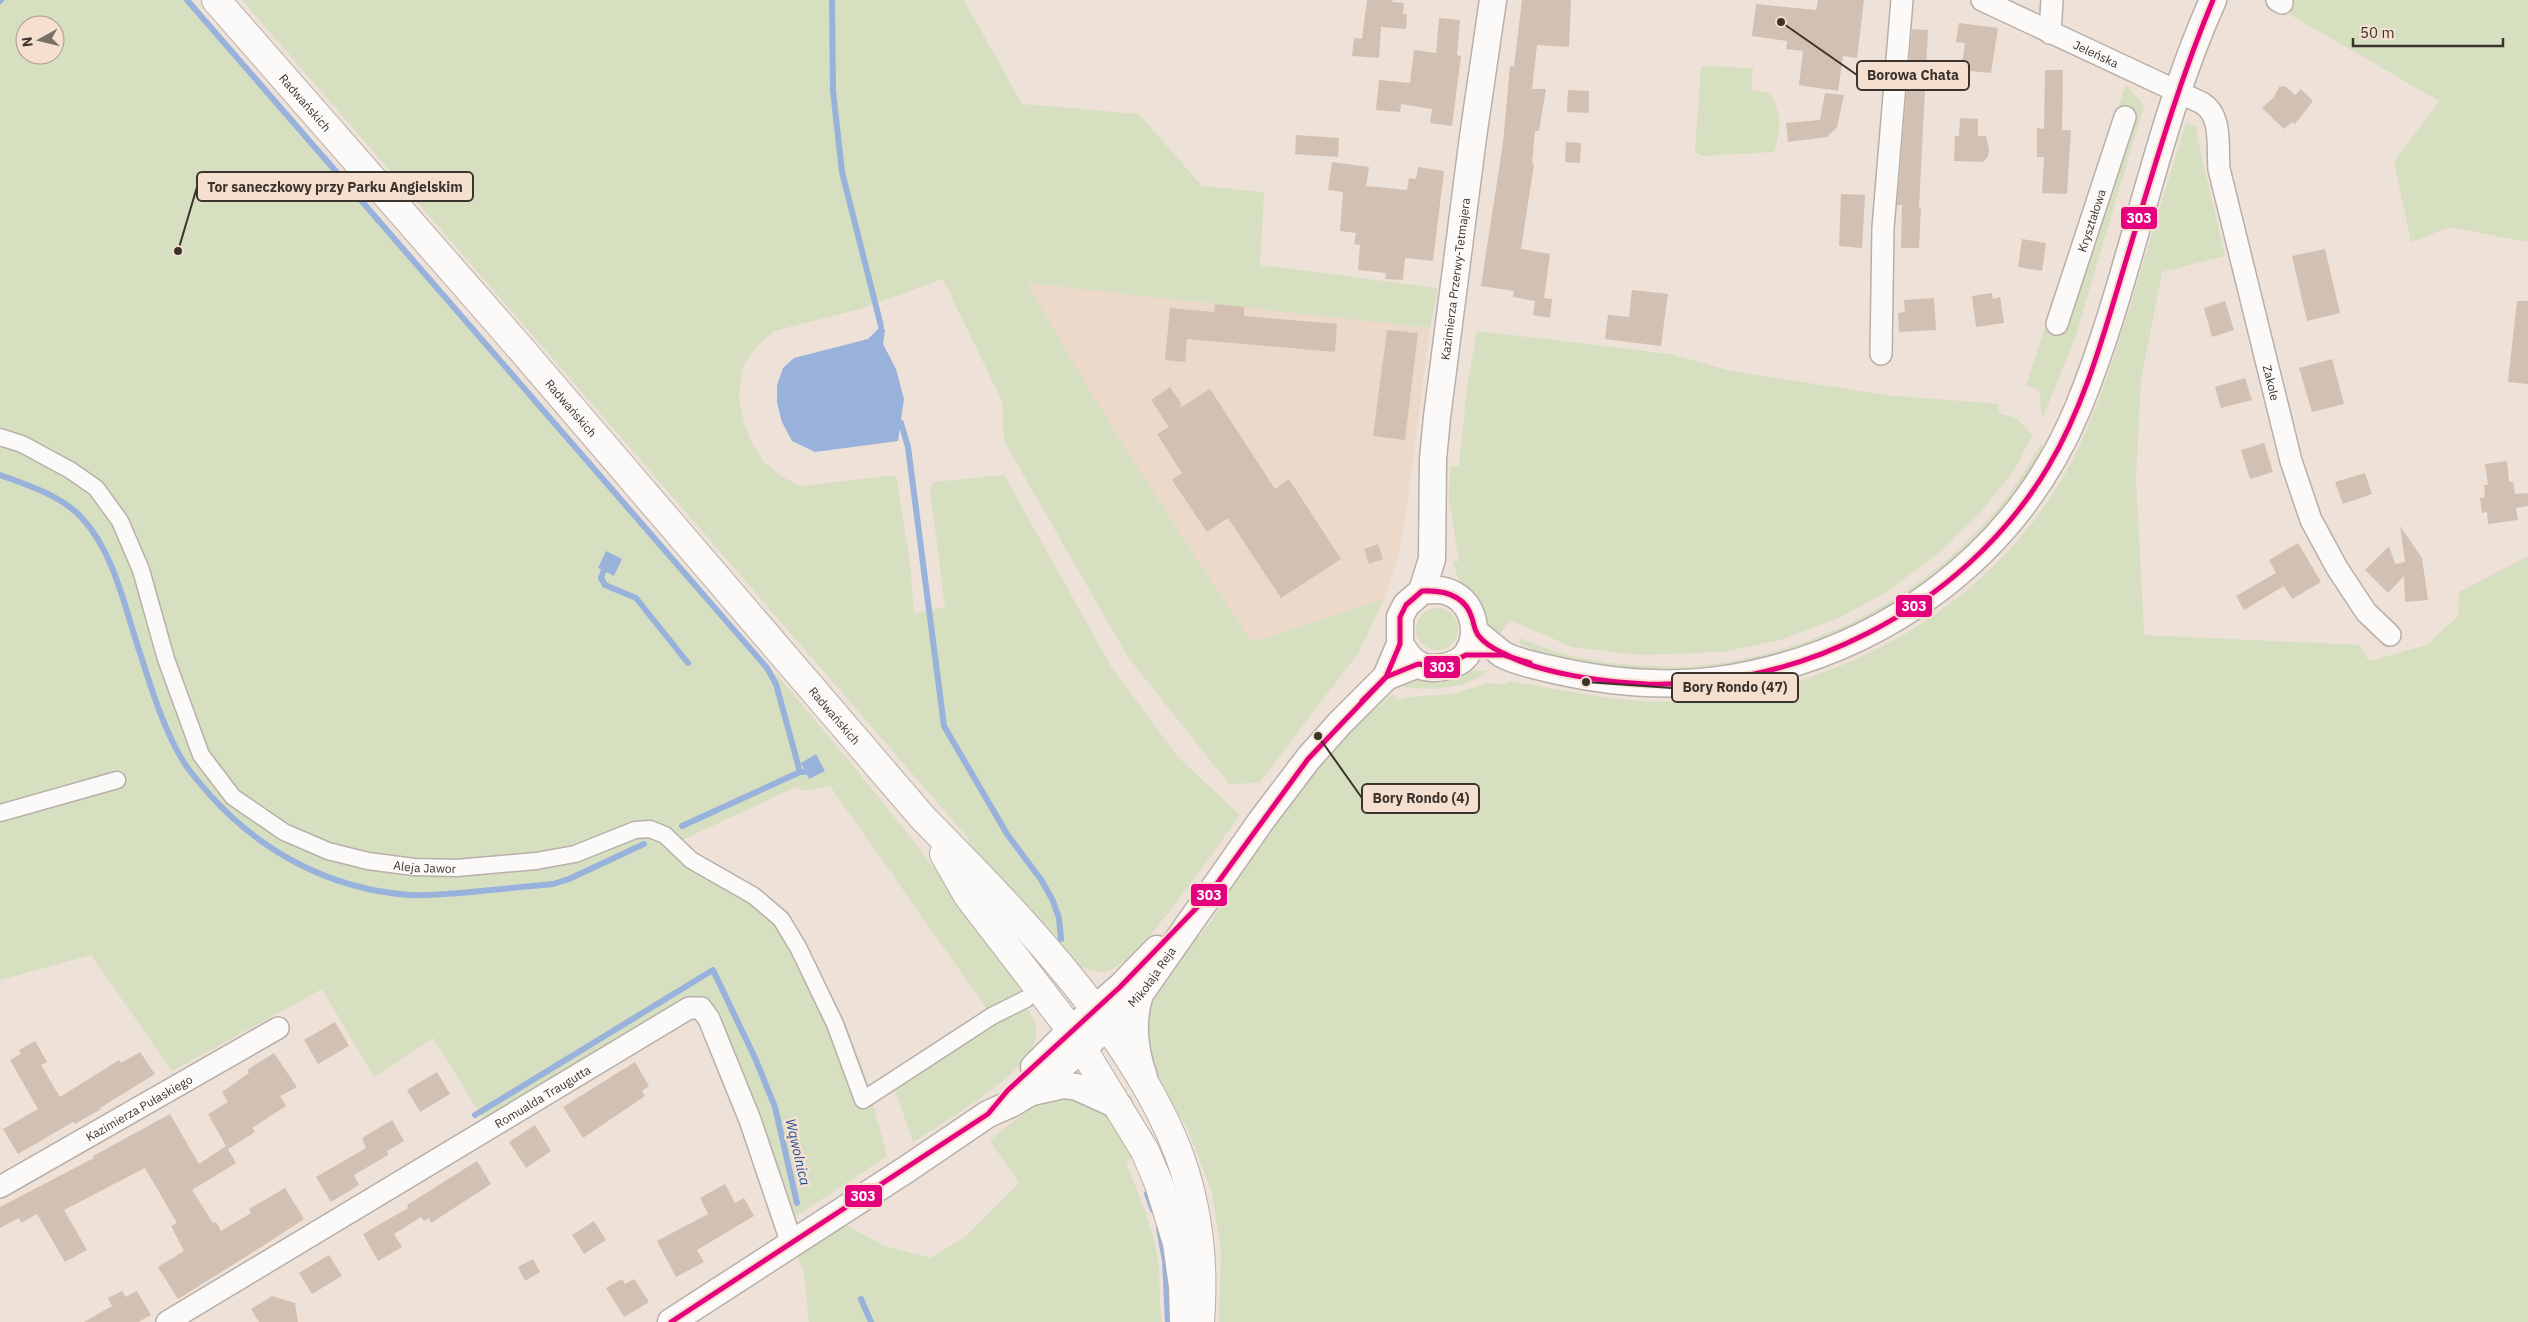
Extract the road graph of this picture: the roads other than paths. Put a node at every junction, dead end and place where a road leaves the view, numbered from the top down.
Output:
1 (216, 0) edge
2 (1493, 0) edge
3 (1902, 0) edge
4 (1982, 0) edge
5 (2052, 0) edge
6 (2213, 0) edge
7 (2050, 33) junction
8 (2178, 92) junction
9 (2209, 108) joint
10 (2125, 117) dead end
11 (2057, 324) dead end
12 (1881, 354) dead end
13 (0, 437) edge
14 (1434, 591) junction
15 (2390, 635) dead end
16 (1400, 644) junction
17 (1470, 644) junction
18 (1418, 664) junction
19 (1386, 677) junction
20 (117, 780) dead end
21 (0, 813) edge
22 (923, 818) junction
23 (1208, 896) junction
24 (1140, 994) junction
25 (1026, 999) dead end
26 (1100, 1018) junction
27 (278, 1028) dead end
28 (1076, 1039) junction
29 (1148, 1090) junction
30 (1032, 1092) junction
31 (1119, 1106) junction
32 (988, 1114) junction
33 (0, 1187) edge
34 (792, 1244) junction
35 (167, 1322) edge
36 (671, 1322) edge
37 (1184, 1322) edge
38 (1200, 1322) edge

1 - 22 main road, Radwańskich
2 - 14 street, Kazimierza Przerwy-Tetmajera
3 - 12 street
4 - 7 street, Jeleńska
5 - 7 street
6 - 8 street
7 - 8 street, Jeleńska
8 - 9 street, Jeleńska
8 - 17 street
9 - 15 street, Zakole
10 - 11 street, Kryształowa
13 - 25 street, Aleja Jawor
14 - 16 street
14 - 17 street
16 - 18 street
16 - 19 street
17 - 18 street
18 - 19 street, Mikołaja Reja
19 - 23 street, Mikołaja Reja
20 - 21 street
22 - 26 main road, Radwańskich
22 - 28 main road, Radwańskich
23 - 24 street, Mikołaja Reja
23 - 26 street, Mikołaja Reja
24 - 26 street, Mikołaja Reja
24 - 29 street
26 - 28 street, Mikołaja Reja
26 - 29 main road, Radwańskich
27 - 33 street, Kazimierza Pułaskiego
28 - 30 street, Mikołaja Reja
28 - 31 main road, Radwańskich
28 - 32 street, Mikołaja Reja
29 - 38 main road, Radwańskich
30 - 31 street
30 - 32 street, Mikołaja Reja
31 - 37 main road, Radwańskich
32 - 34 street, Mikołaja Reja
34 - 35 street, Romualda Traugutta
34 - 36 street, Mikołaja Reja

